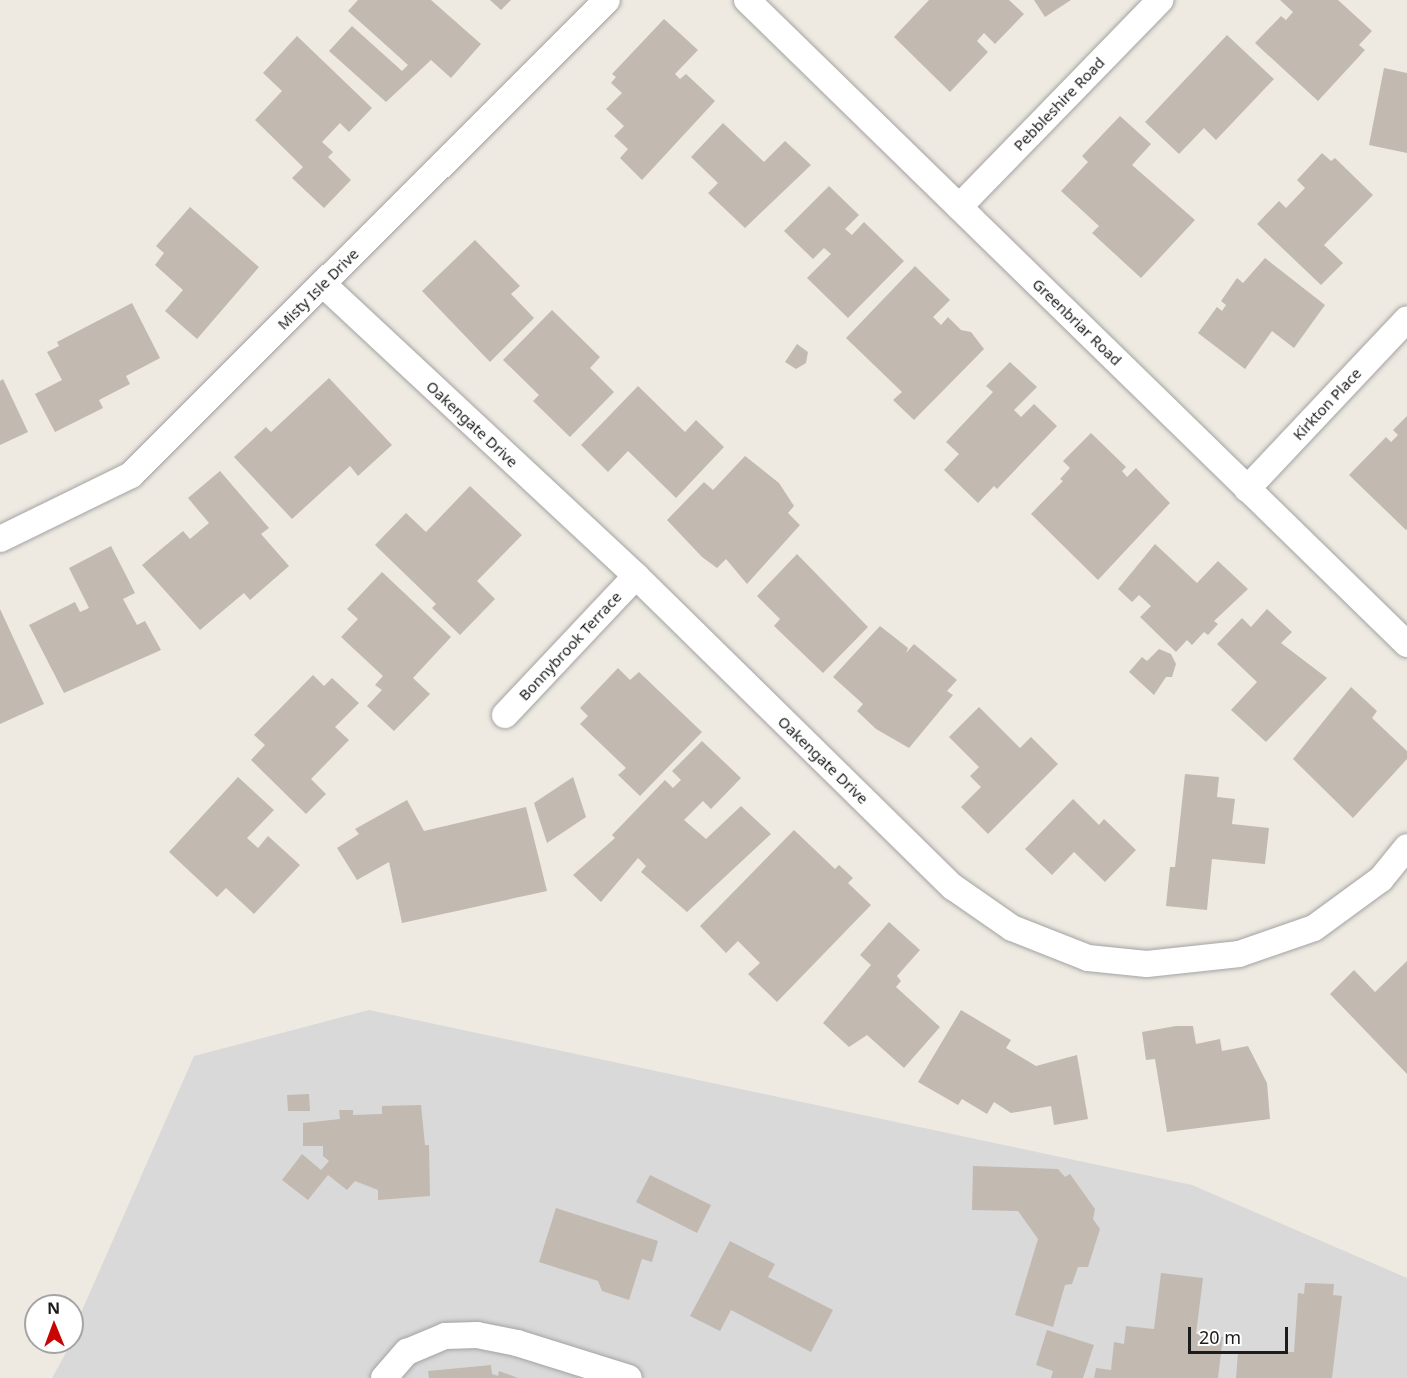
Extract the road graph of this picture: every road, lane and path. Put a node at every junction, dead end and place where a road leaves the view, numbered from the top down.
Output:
1 (607, 0) edge
2 (747, 0) edge
3 (1160, 0) edge
4 (959, 207) junction
5 (323, 284) junction
6 (1407, 319) edge
7 (1247, 489) junction
8 (0, 539) edge
9 (636, 576) junction
10 (1407, 644) edge
11 (505, 715) dead end
12 (1407, 847) edge
13 (384, 1378) edge
14 (629, 1378) edge

1 - 5 street, Misty Isle Drive
2 - 4 street, Greenbriar Road
3 - 4 street, Pebbleshire Road
4 - 7 street, Greenbriar Road
5 - 8 street, Misty Isle Drive
5 - 9 street, Oakengate Drive
6 - 7 street, Kirkton Place
7 - 10 street, Greenbriar Road
9 - 11 street, Bonnybrook Terrace
9 - 12 street, Oakengate Drive
13 - 14 street

